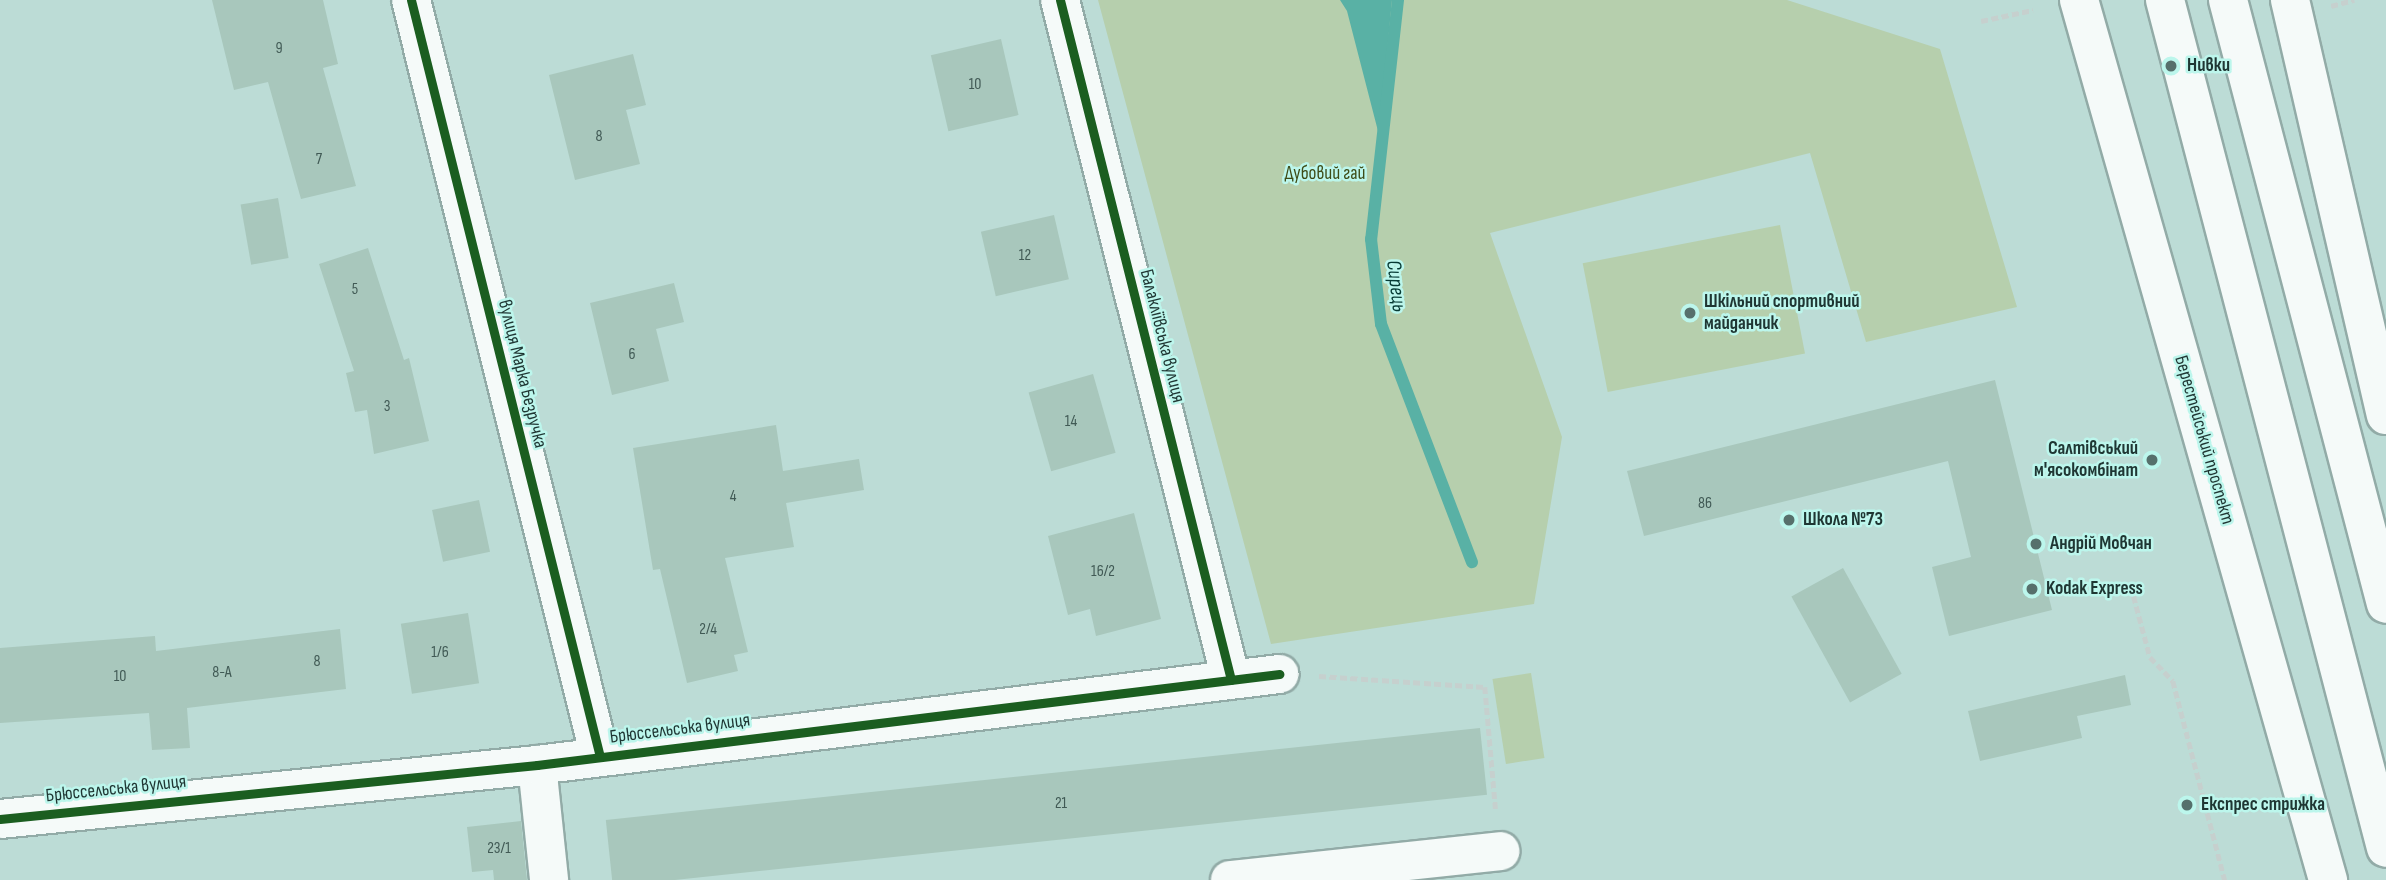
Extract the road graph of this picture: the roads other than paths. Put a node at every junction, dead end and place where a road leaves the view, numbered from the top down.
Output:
1 (411, 0) edge
2 (1060, 0) edge
3 (2165, 0) edge
4 (2228, 0) edge
5 (2290, 0) edge
6 (2080, 1) edge
7 (2386, 415) edge
8 (2386, 604) edge
9 (1279, 674) road end
10 (1231, 680) junction
11 (600, 757) junction
12 (537, 765) junction
13 (0, 819) edge
14 (2386, 848) edge
15 (1500, 851) road end
16 (549, 880) edge
17 (1230, 880) edge
18 (2328, 880) edge

1 - 11 street, вулиця Марка Безручка
2 - 10 street, Балакліївська вулиця
3 - 14 street, bridge
4 - 8 street, bridge
5 - 7 street
6 - 18 street, Берестейський проспект
9 - 10 street, Брюссельська вулиця
10 - 11 street, Брюссельська вулиця
11 - 12 street, Брюссельська вулиця
12 - 13 street, Брюссельська вулиця
12 - 16 street
15 - 17 street

